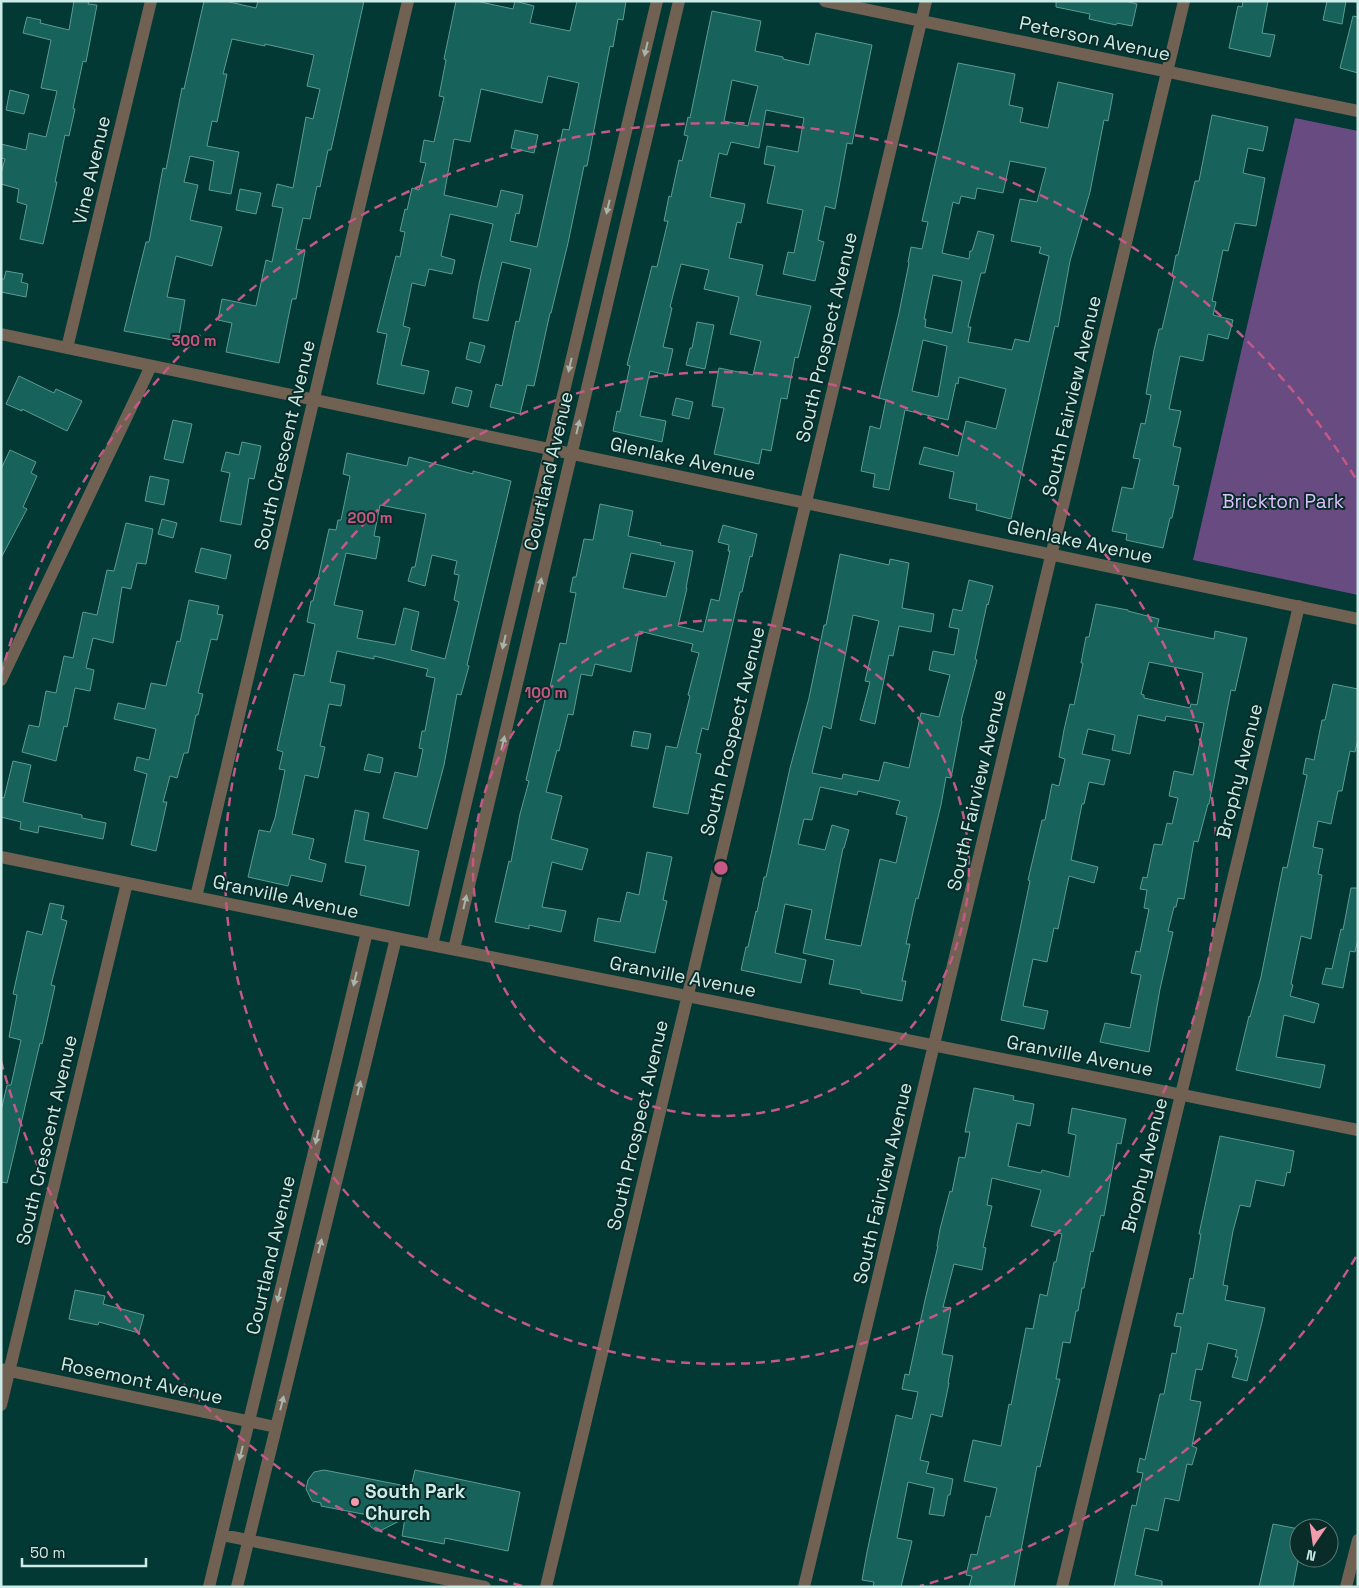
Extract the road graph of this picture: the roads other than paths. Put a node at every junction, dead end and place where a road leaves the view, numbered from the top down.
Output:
1 (151, 1) edge
2 (408, 1) edge
3 (657, 1) edge
4 (680, 1) edge
5 (824, 1) edge
6 (926, 1) edge
7 (1184, 1) edge
8 (921, 21) junction
9 (1167, 72) junction
10 (1358, 111) edge
11 (1, 334) edge
12 (68, 348) junction
13 (151, 366) junction
14 (314, 400) junction
15 (550, 449) junction
16 (572, 454) junction
17 (806, 503) junction
18 (1052, 554) junction
19 (1299, 606) junction
20 (1358, 619) edge
21 (1, 680) edge
22 (1, 857) edge
23 (127, 883) junction
24 (196, 897) junction
25 (366, 932) junction
26 (396, 938) junction
27 (432, 945) junction
28 (454, 949) junction
29 (687, 996) junction
30 (934, 1045) junction
31 (1181, 1094) junction
32 (1358, 1130) edge
33 (6, 1370) edge
34 (1, 1405) edge
35 (249, 1421) junction
36 (276, 1427) junction
37 (222, 1535) junction
38 (1358, 1540) edge
39 (248, 1541) junction
40 (209, 1587) edge
41 (237, 1587) edge
42 (486, 1587) edge
43 (546, 1587) edge
44 (804, 1587) edge
45 (1062, 1587) edge
46 (1346, 1587) edge

1 - 12 street, Vine Avenue
2 - 14 street, South Crescent Avenue
3 -> 15 street, Courtland Avenue
16 -> 4 street, Courtland Avenue
5 - 8 street, Peterson Avenue
6 - 8 street, South Prospect Avenue
7 - 9 street, South Fairview Avenue
8 - 9 street, Peterson Avenue
8 - 17 street, South Prospect Avenue
9 - 10 street, Peterson Avenue
9 - 18 street, South Fairview Avenue
11 - 12 street, Glenlake Avenue
12 - 13 street, Glenlake Avenue
13 - 14 street, Glenlake Avenue
13 - 21 street
14 - 15 street, Glenlake Avenue
14 - 24 street, South Crescent Avenue
15 - 16 street, Glenlake Avenue
15 -> 27 street, Courtland Avenue
16 - 17 street, Glenlake Avenue
28 -> 16 street, Courtland Avenue
17 - 18 street, Glenlake Avenue
17 - 29 street, South Prospect Avenue
18 - 19 street, Glenlake Avenue
18 - 30 street, South Fairview Avenue
19 - 20 street, Glenlake Avenue
19 - 31 street, Brophy Avenue
22 - 23 street, Granville Avenue
23 - 24 street, Granville Avenue
23 - 33 street, South Crescent Avenue
24 - 25 street, Granville Avenue
25 - 26 street, Granville Avenue
25 -> 35 street, Courtland Avenue
26 - 27 street, Granville Avenue
36 -> 26 street
27 - 28 street, Granville Avenue
28 - 29 street, Granville Avenue
29 - 30 street, Granville Avenue
29 - 43 street, South Prospect Avenue
30 - 31 street, Granville Avenue
30 - 44 street, South Fairview Avenue
31 - 32 street, Granville Avenue
31 - 45 street, Brophy Avenue
33 - 34 street, South Crescent Avenue
33 - 35 street, Rosemont Avenue
35 - 36 street, Rosemont Avenue
35 -> 37 street, Courtland Avenue
36 - 39 street
37 - 39 street
37 - 40 street, Courtland Avenue
38 - 46 street
39 - 41 street
39 - 42 street

